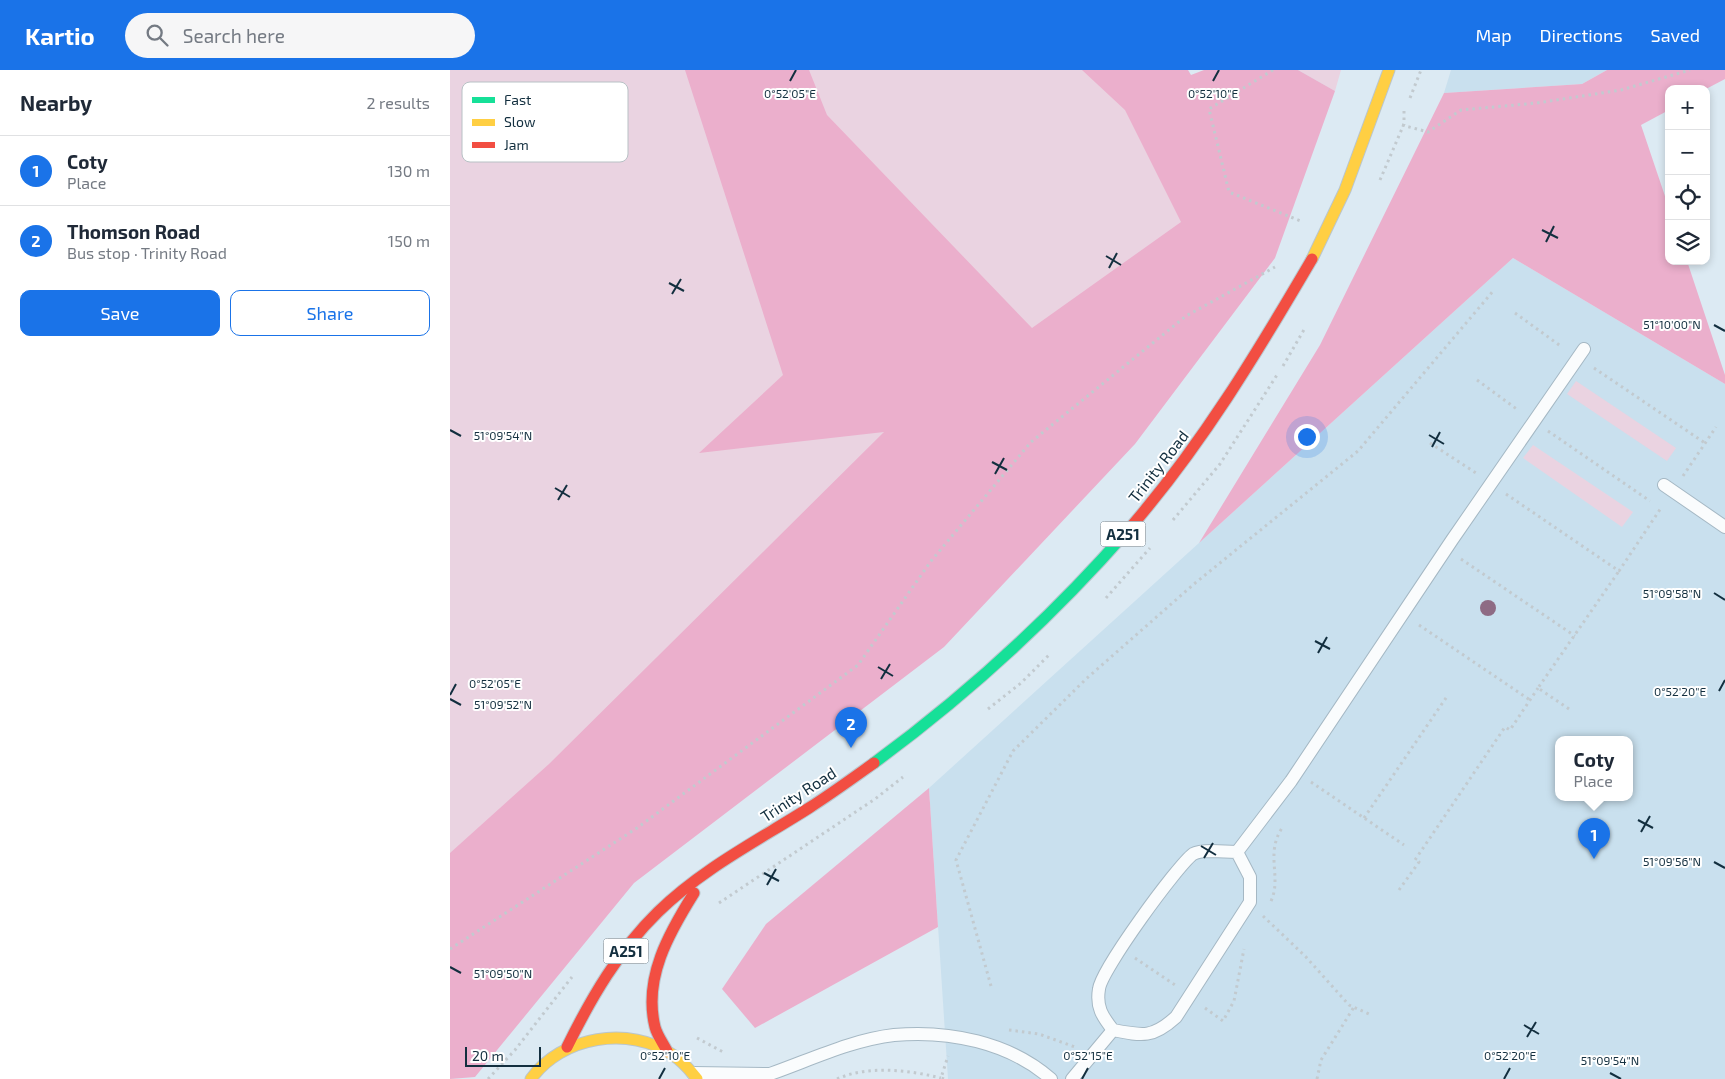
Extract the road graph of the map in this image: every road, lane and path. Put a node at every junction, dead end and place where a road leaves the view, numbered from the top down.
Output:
1 (1273, 70) edge
2 (1388, 70) edge
3 (1690, 70) edge
4 (1396, 127) dead end
5 (1326, 231) junction
6 (1280, 264) dead end
7 (1494, 290) dead end
8 (1515, 313) dead end
9 (1584, 349) dead end
10 (1568, 351) dead end
11 (1587, 363) dead end
12 (1477, 380) dead end
13 (1525, 414) dead end
14 (1716, 427) dead end
15 (1544, 428) dead end
16 (1430, 443) dead end
17 (1705, 444) junction
18 (1483, 478) dead end
19 (1668, 488) junction
20 (1501, 491) dead end
21 (1661, 508) junction
22 (1725, 527) edge
23 (1457, 556) dead end
24 (1618, 570) junction
25 (1403, 614) junction
26 (1574, 636) junction
27 (1538, 688) junction
28 (1448, 695) dead end
29 (1530, 700) junction
30 (1569, 709) dead end
31 (1306, 778) dead end
32 (1364, 818) junction
33 (1286, 822) dead end
34 (1404, 845) dead end
35 (1238, 852) junction
36 (707, 872) junction
37 (1399, 890) dead end
38 (1268, 907) dead end
39 (1265, 912) dead end
40 (1263, 916) junction
41 (1238, 924) junction
42 (1252, 933) junction
43 (450, 949) edge
44 (1133, 956) dead end
45 (991, 986) dead end
46 (1180, 989) dead end
47 (1354, 1007) junction
48 (1369, 1014) dead end
49 (1223, 1021) dead end
50 (1113, 1030) junction
51 (693, 1036) dead end
52 (955, 1036) junction
53 (567, 1047) junction
54 (1003, 1050) junction
55 (667, 1051) junction
56 (1090, 1057) junction
57 (733, 1074) junction
58 (696, 1076) edge
59 (768, 1077) edge
60 (531, 1079) edge
61 (837, 1079) edge
62 (942, 1079) edge
63 (1051, 1079) edge
64 (1072, 1079) edge
65 (1318, 1079) edge

1 - 5 path
2 - 5 main road, Trinity Road / A251
3 - 4 path
5 - 36 main road, Trinity Road / A251
6 - 43 path
7 - 45 path
8 - 10 path
9 - 25 lane
11 - 17 path
12 - 13 path
14 - 17 path
15 - 21 path
16 - 18 path
17 - 19 path
19 - 21 path
19 - 22 lane
20 - 24 path
21 - 24 path
23 - 26 path
24 - 26 path
25 - 29 path
25 - 35 lane
26 - 27 path
27 - 29 path
27 - 30 path
28 - 32 path
29 - 37 path
31 - 32 path
32 - 34 path
33 - 38 path
35 - 41 lane
35 - 50 lane
36 - 53 main road, Trinity Road / A251
36 - 55 main road, Trinity Road / A251
39 - 40 path
40 - 42 path
40 - 47 path
41 - 42 path
41 - 50 lane
42 - 49 path
44 - 46 path
47 - 48 path
47 - 65 path
50 - 56 lane
51 - 57 path
52 - 54 lane
52 - 59 lane
52 - 62 path
53 - 55 main road, Trinity Road / A251
53 - 60 main road, Trinity Road / A251
54 - 56 path
54 - 63 lane
55 - 58 main road, Trinity Road / A251
56 - 64 lane
57 - 58 lane
57 - 59 lane
61 - 62 path

